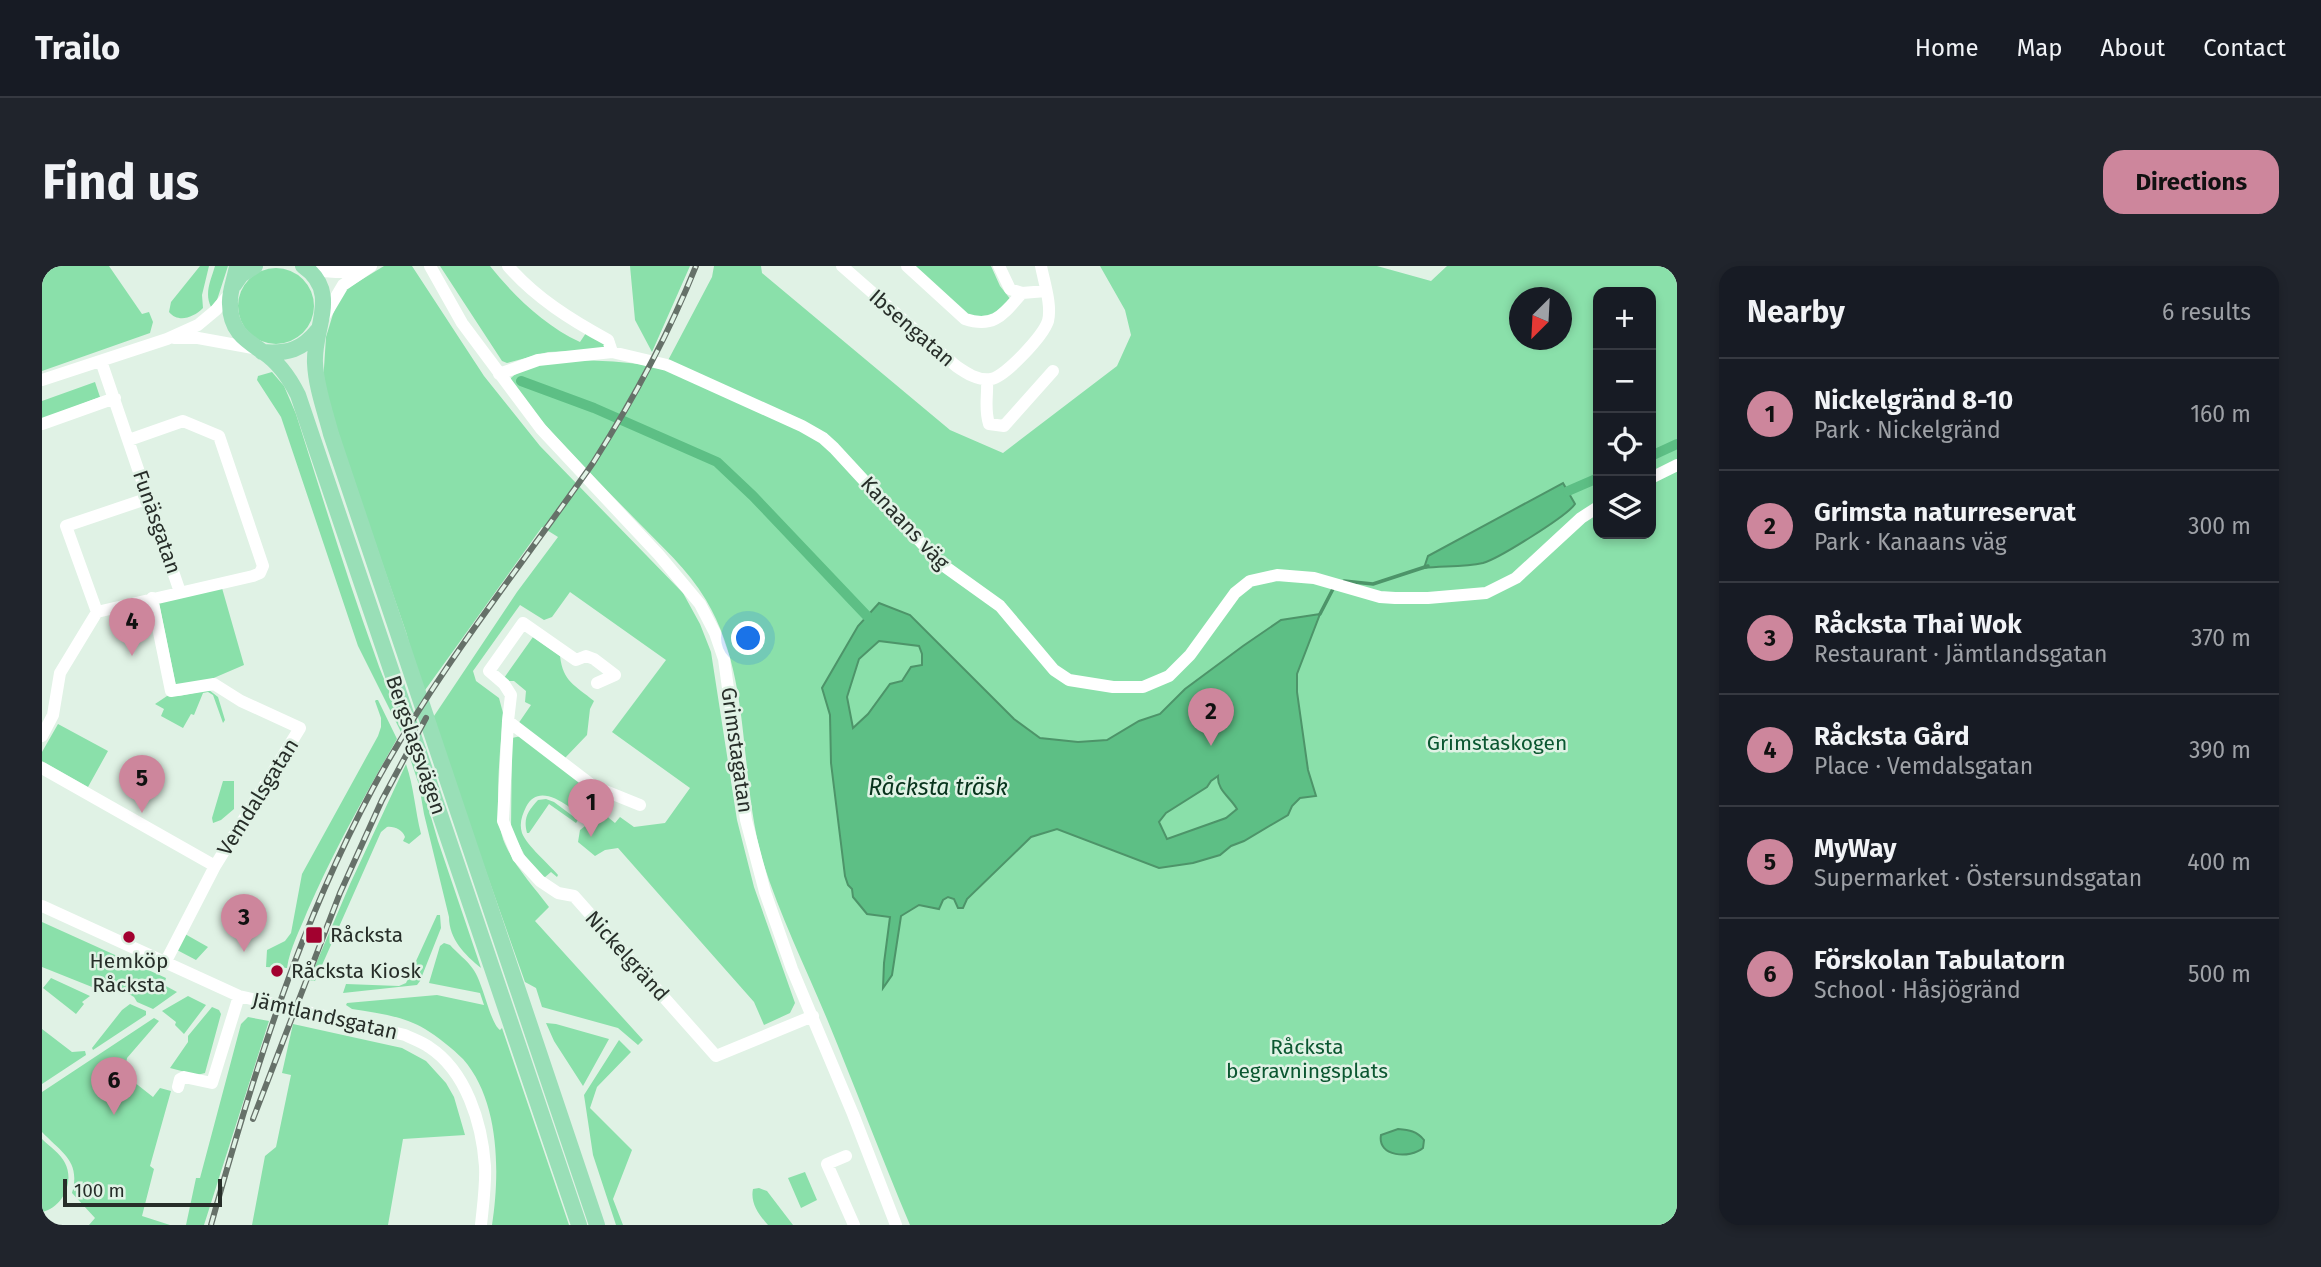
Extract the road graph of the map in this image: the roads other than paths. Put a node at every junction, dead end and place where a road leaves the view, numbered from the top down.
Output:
1 (237, 266) edge
2 (255, 266) edge
3 (430, 266) edge
4 (509, 266) edge
5 (842, 266) edge
6 (907, 266) edge
7 (999, 266) edge
8 (1041, 266) edge
9 (305, 268) edge
10 (368, 268) edge
11 (232, 288) junction
12 (1046, 291) junction
13 (1022, 293) junction
14 (320, 325) junction
15 (167, 339) junction
16 (258, 350) junction
17 (612, 352) junction
18 (101, 361) junction
19 (1054, 371) dead end
20 (499, 374) junction
21 (42, 380) edge
22 (987, 380) junction
23 (115, 398) junction
24 (42, 424) edge
25 (129, 440) junction
26 (1677, 465) edge
27 (1655, 476) edge
28 (149, 498) junction
29 (1593, 510) edge
30 (180, 592) junction
31 (152, 598) junction
32 (97, 612) junction
33 (597, 682) dead end
34 (508, 721) junction
35 (42, 736) edge
36 (42, 768) edge
37 (640, 804) dead end
38 (215, 866) junction
39 (42, 906) edge
40 (165, 963) junction
41 (239, 996) junction
42 (813, 1016) junction
43 (178, 1087) dead end
44 (846, 1156) dead end
45 (481, 1225) edge
46 (579, 1225) edge
47 (597, 1225) edge
48 (854, 1225) edge
49 (896, 1225) edge

1 - 11 main road, Bergslagsvägen
2 - 11 main road
3 - 20 street, Grimstagatan
4 - 17 street
5 - 22 street, Ibsengatan
6 - 13 street, Ibsengatan
7 - 13 street
8 - 12 street
9 - 10 street
9 - 14 main road, Bergslagsvägen
10 - 14 street
11 - 15 street
11 - 16 main road, Bergslagsvägen
12 - 13 street
12 - 22 street
14 - 16 main road
14 - 47 main road, Bergslagsvägen
15 - 16 street
15 - 18 street
16 - 46 main road, Bergslagsvägen
17 - 20 street, Kanaans väg
17 - 29 street, Kanaans väg
18 - 21 street
18 - 23 street, Funäsgatan
19 - 22 street
20 - 42 street, Grimstagatan
23 - 24 street
23 - 25 street, Funäsgatan
25 - 28 street, Funäsgatan
25 - 30 street
26 - 27 street
28 - 30 street, Funäsgatan
28 - 32 street
30 - 31 street, Funäsgatan
31 - 32 street, Funäsgatan
31 - 38 street, Vemdalsgatan
32 - 35 street
33 - 34 street, Nickelgränd
34 - 37 street
34 - 42 street, Nickelgränd
36 - 38 street
38 - 40 street, Vemdalsgatan
39 - 40 street, Jämtlandsgatan
40 - 41 street, Jämtlandsgatan
41 - 43 street
41 - 45 street, Jämtlandsgatan
42 - 49 street, Grimstagatan
44 - 48 street

